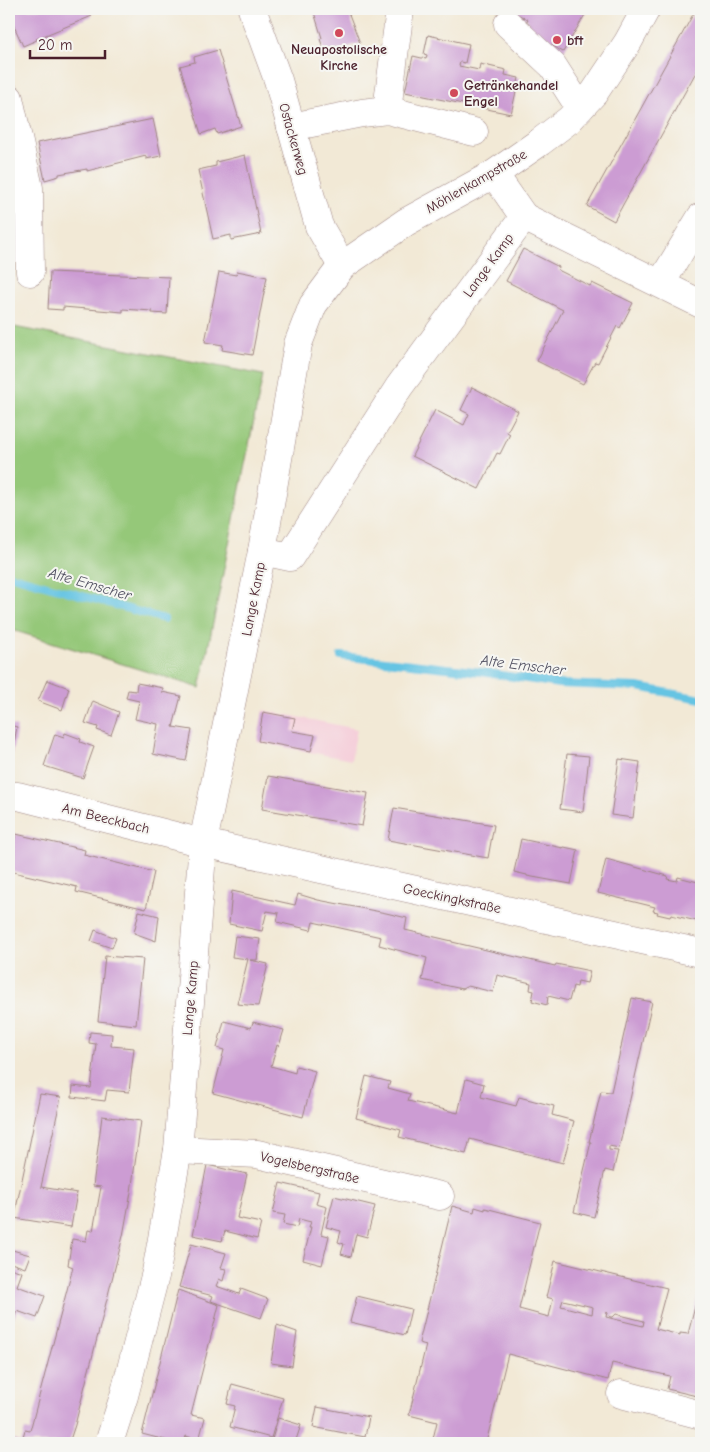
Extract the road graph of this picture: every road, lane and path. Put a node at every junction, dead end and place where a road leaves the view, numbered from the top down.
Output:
1 (252, 9) edge
2 (400, 9) edge
3 (646, 9) edge
4 (508, 24) dead end
5 (9, 98) edge
6 (580, 108) junction
7 (387, 110) junction
8 (291, 127) junction
9 (474, 132) dead end
10 (494, 174) junction
11 (524, 217) junction
12 (701, 217) edge
13 (342, 266) junction
14 (30, 272) dead end
15 (661, 284) junction
16 (701, 304) edge
17 (262, 551) junction
18 (9, 796) edge
19 (203, 843) junction
20 (701, 953) edge
21 (178, 1150) junction
22 (440, 1196) dead end
23 (620, 1394) dead end
24 (701, 1415) edge
25 (109, 1443) edge

1 - 8 street, Ostackerweg
2 - 7 street
3 - 6 street, Möhlenkampstraße
4 - 6 street
5 - 14 street
6 - 10 street, Möhlenkampstraße
7 - 8 street
7 - 9 street
8 - 13 street, Ostackerweg
10 - 11 street
10 - 13 street, Möhlenkampstraße
11 - 15 street
11 - 17 street, Lange Kamp
12 - 15 street
13 - 17 street, Lange Kamp
15 - 16 street
17 - 19 street, Lange Kamp
18 - 19 street, Am Beeckbach
19 - 20 street, Goeckingkstraße
19 - 21 street, Lange Kamp
21 - 22 street, Vogelsbergstraße
21 - 25 street, Lange Kamp
23 - 24 street

